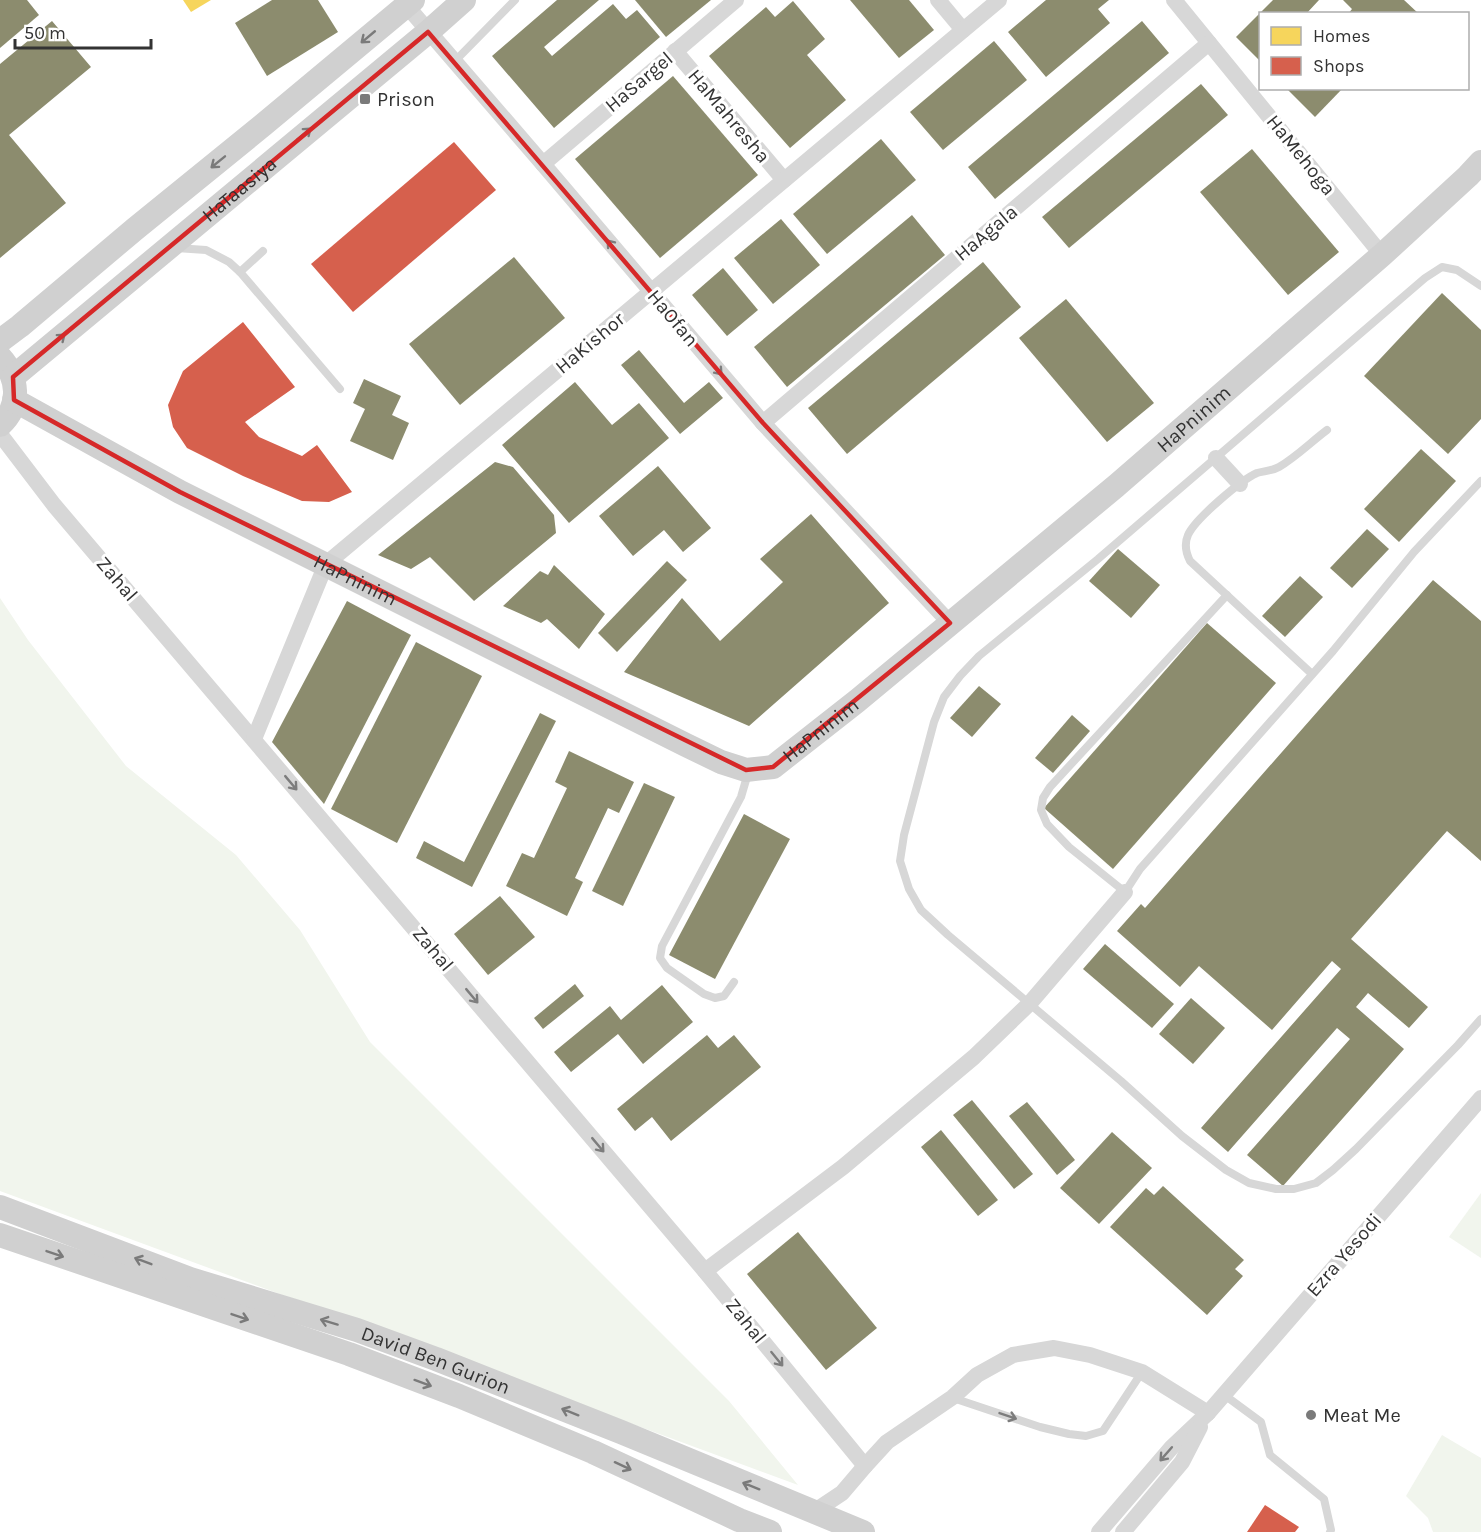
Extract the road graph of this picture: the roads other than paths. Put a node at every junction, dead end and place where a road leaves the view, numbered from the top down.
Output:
1 (464, 0) edge
2 (515, 0) edge
3 (736, 0) edge
4 (938, 0) edge
5 (999, 0) edge
6 (1174, 0) edge
7 (409, 3) edge
8 (963, 30) junction
9 (428, 32) junction
10 (1209, 43) junction
11 (675, 51) junction
12 (454, 62) junction
13 (1481, 162) edge
14 (543, 164) junction
15 (784, 180) junction
16 (170, 248) junction
17 (263, 251) dead end
18 (1382, 255) junction
19 (240, 272) junction
20 (1481, 286) edge
21 (651, 292) junction
22 (0, 341) edge
23 (0, 357) edge
24 (14, 389) junction
25 (340, 389) dead end
26 (763, 423) junction
27 (0, 425) edge
28 (1327, 430) dead end
29 (0, 434) edge
30 (1216, 458) junction
31 (1481, 480) edge
32 (1240, 484) junction
33 (326, 564) junction
34 (1227, 595) junction
35 (950, 623) junction
36 (1312, 674) junction
37 (254, 739) junction
38 (746, 770) junction
39 (1125, 892) junction
40 (734, 982) dead end
41 (1030, 1003) junction
42 (1481, 1019) edge
43 (1481, 1098) edge
44 (0, 1207) edge
45 (0, 1235) edge
46 (705, 1271) junction
47 (1142, 1372) junction
48 (1223, 1394) junction
49 (953, 1397) junction
50 (1208, 1413) junction
51 (865, 1466) junction
52 (786, 1500) junction
53 (770, 1532) edge
54 (863, 1532) edge
55 (1099, 1532) edge
56 (1123, 1532) edge
57 (1330, 1532) edge

1 - 9 street, HaTaasiya
2 - 12 lane
3 - 11 street, HaSargel
4 - 8 street
5 - 8 street, HaKishor
6 - 10 street, HaMehoga
7 - 9 street, HaOfan
7 -> 22 street, HaTaasiya
8 - 15 street, HaKishor
9 - 12 street, HaOfan
16 -> 9 street, HaTaasiya
10 - 18 street, HaMehoga
10 - 26 street, HaAgala
11 - 14 street, HaSargel
11 - 15 street, HaMahresha
12 - 14 street, HaOfan
13 - 18 street, HaPninim
21 -> 14 street, HaOfan
15 - 21 street, HaKishor
16 - 19 lane
24 -> 16 street, HaTaasiya
17 - 19 lane
18 - 35 street, HaPninim
19 - 25 lane
20 - 30 lane
21 -> 26 street, HaOfan
21 - 33 street, HaKishor
23 - 24 street
24 - 27 street
24 - 33 street, HaPninim
26 - 35 street, HaOfan
28 - 32 lane
29 - 37 street, Zahal
30 - 32 street
30 - 41 lane
31 - 36 lane
32 - 34 lane
33 - 37 street, HaKishor
33 - 38 street, HaPninim
34 - 36 lane
34 - 39 lane
35 - 38 street, HaPninim
36 - 39 lane
37 -> 46 street, Zahal
38 - 40 lane
39 - 41 street
41 - 42 lane
41 - 46 street
43 - 48 street, Ezra Yesodi
52 -> 44 street, David Ben Gurion
45 -> 53 street, David Ben Gurion
46 -> 51 street, Zahal
47 - 49 street
49 -> 47 lane
47 - 50 street
48 - 50 street, Ezra Yesodi
48 - 57 lane
49 - 51 street
50 -> 55 street, Ezra Yesodi
50 - 56 street, Ezra Yesodi
51 - 52 street
52 - 54 street, David Ben Gurion

